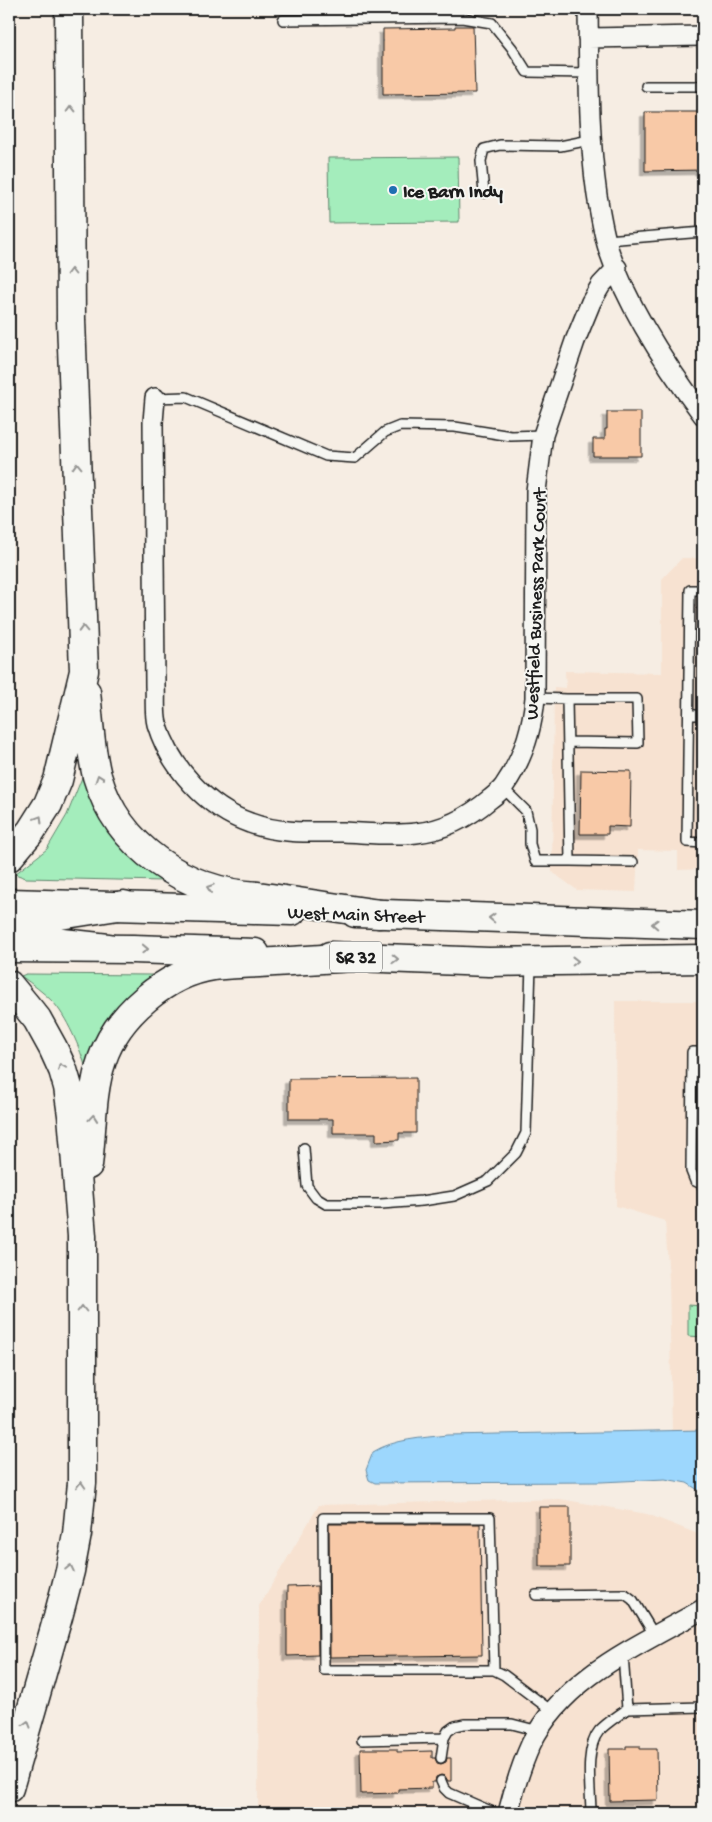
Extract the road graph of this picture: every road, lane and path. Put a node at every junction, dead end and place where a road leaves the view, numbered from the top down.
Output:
1 (70, 9) edge
2 (588, 9) edge
3 (283, 20) dead end
4 (703, 36) edge
5 (588, 38) junction
6 (589, 74) junction
7 (646, 86) dead end
8 (703, 86) edge
9 (590, 140) junction
10 (484, 193) dead end
11 (703, 232) edge
12 (607, 240) junction
13 (617, 268) junction
14 (155, 398) joint
15 (703, 415) edge
16 (543, 435) junction
17 (703, 590) edge
18 (84, 671) junction
19 (535, 698) junction
20 (567, 698) junction
21 (689, 715) junction
22 (703, 715) edge
23 (568, 742) junction
24 (503, 788) junction
25 (703, 843) edge
26 (9, 856) edge
27 (570, 860) junction
28 (633, 862) dead end
29 (9, 903) edge
30 (124, 905) junction
31 (379, 914) junction
32 (9, 922) edge
33 (703, 925) edge
34 (9, 931) edge
35 (9, 948) edge
36 (108, 948) junction
37 (354, 957) junction
38 (703, 960) edge
39 (531, 961) junction
40 (9, 985) edge
41 (703, 1052) edge
42 (304, 1148) dead end
43 (703, 1185) edge
44 (82, 1236) junction
45 (536, 1595) dead end
46 (703, 1609) edge
47 (656, 1637) junction
48 (623, 1655) junction
49 (494, 1670) junction
50 (703, 1707) edge
51 (627, 1709) junction
52 (553, 1712) junction
53 (539, 1731) junction
54 (444, 1738) junction
55 (362, 1740) dead end
56 (441, 1758) dead end
57 (441, 1781) dead end
58 (9, 1788) edge
59 (494, 1813) edge
60 (508, 1813) edge
61 (591, 1813) edge

18 -> 1 main road
2 - 5 street
3 - 6 lane
4 - 5 street
5 - 6 street
6 - 9 street
7 - 8 lane
9 - 10 lane
9 - 12 street
11 - 12 lane
12 - 13 street
13 - 15 street
13 - 16 street, Westfield Business Park Court
14 - 16 lane
14 - 24 street, Westfield Business Park Court
16 - 19 street, Westfield Business Park Court
17 - 21 lane
26 -> 18 main road
31 -> 18 main road
19 - 20 lane
19 - 24 street, Westfield Business Park Court
20 - 23 lane
20 - 23 lane
21 - 22 lane
21 - 25 lane
23 - 27 lane
24 - 27 lane
27 - 28 lane
29 - 30 main road, West Main Street / SR 32
30 - 31 main road, West Main Street / SR 32
30 - 32 main road
33 -> 31 main road, West Main Street / SR 32
34 - 36 main road
35 - 36 main road, SR 32
36 -> 37 main road, SR 32
37 -> 39 main road, SR 32
44 -> 37 main road
39 -> 38 main road, SR 32
39 - 42 lane
44 -> 40 main road
41 - 43 lane
58 -> 44 main road
45 - 47 lane
46 - 47 street
47 - 48 street
48 - 51 lane
48 - 52 street
49 - 49 lane
49 - 52 lane
50 - 51 lane
51 - 61 lane
52 - 53 street
53 - 54 lane
53 - 60 street
54 - 55 lane
54 - 56 lane
57 - 59 lane

